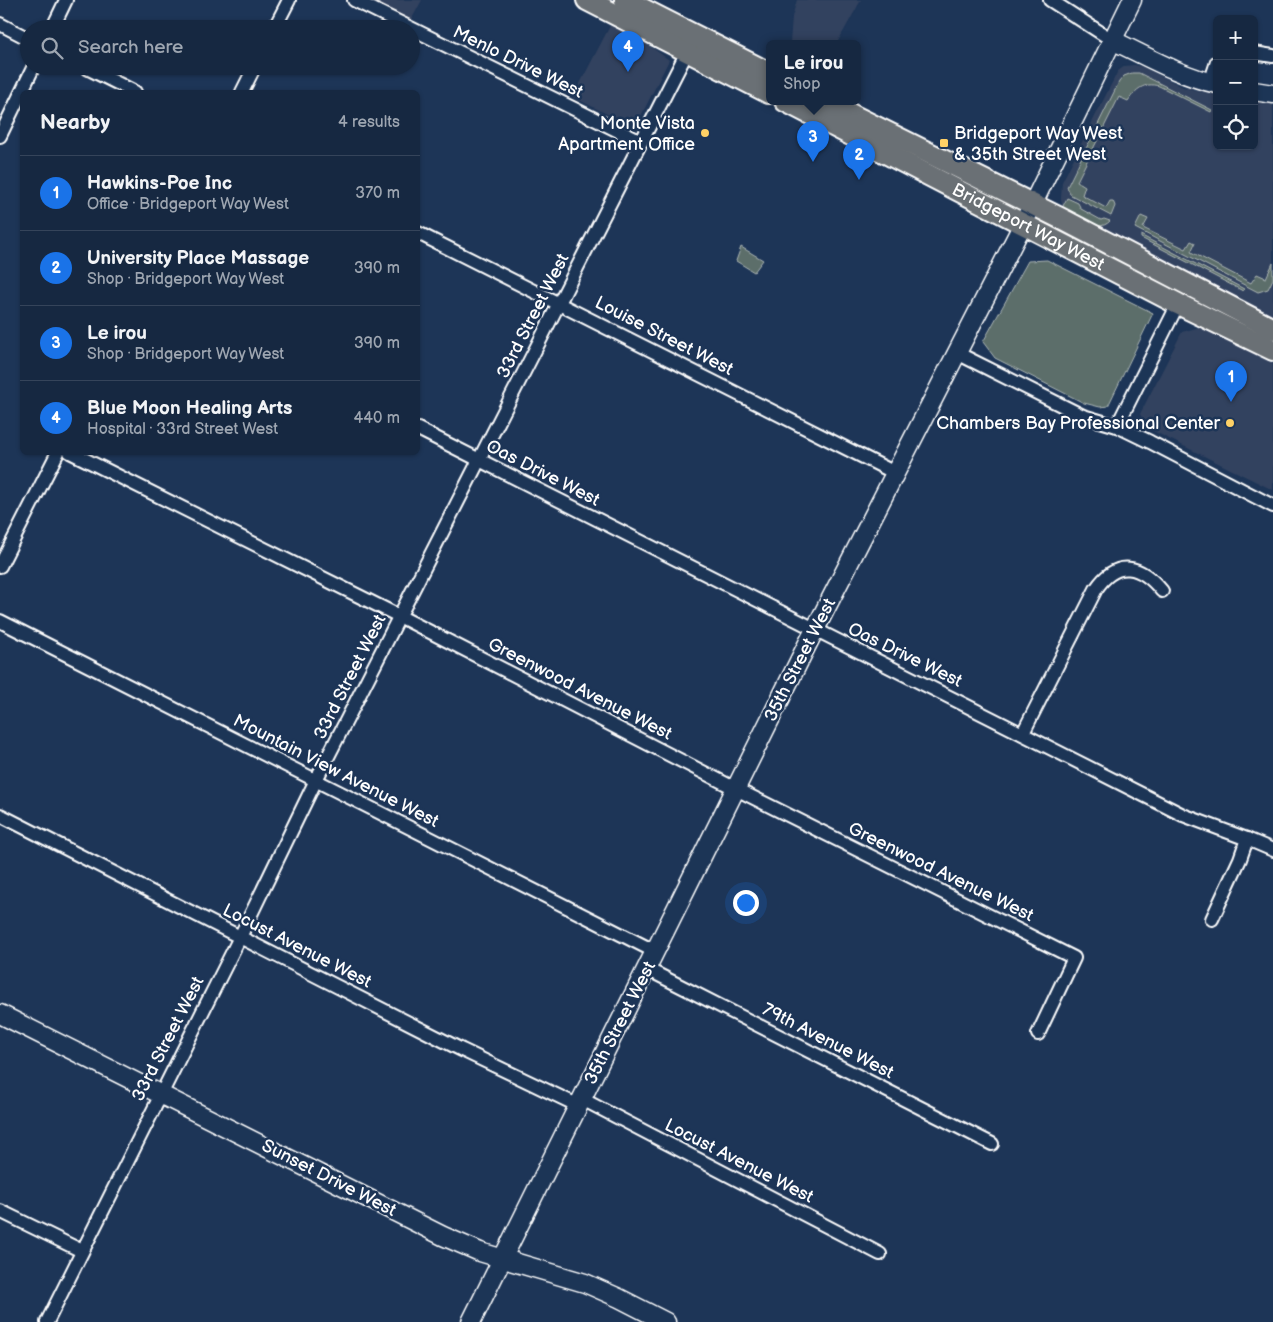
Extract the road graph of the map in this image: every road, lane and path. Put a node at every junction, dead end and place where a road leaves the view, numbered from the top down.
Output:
1 (66, 0) edge
2 (289, 0) edge
3 (354, 0) edge
4 (587, 0) edge
5 (625, 0) edge
6 (1050, 0) edge
7 (1132, 0) edge
8 (56, 20) edge
9 (279, 20) edge
10 (394, 20) edge
11 (0, 24) edge
12 (420, 33) edge
13 (20, 34) edge
14 (1112, 40) junction
15 (688, 50) junction
16 (1258, 54) edge
17 (1273, 56) edge
18 (766, 71) edge
19 (30, 75) edge
20 (101, 75) edge
21 (250, 75) edge
22 (1213, 84) edge
23 (22, 90) edge
24 (131, 90) edge
25 (243, 90) edge
26 (766, 91) edge
27 (1258, 92) edge
28 (1273, 94) edge
29 (20, 95) edge
30 (793, 105) edge
31 (832, 105) edge
32 (0, 136) edge
33 (640, 142) junction
34 (1033, 205) junction
35 (1024, 224) junction
36 (420, 233) edge
37 (559, 303) junction
38 (1178, 304) junction
39 (1272, 325) edge
40 (1267, 348) edge
41 (957, 353) junction
42 (1117, 426) junction
43 (420, 430) edge
44 (56, 455) edge
45 (76, 455) edge
46 (479, 460) junction
47 (895, 473) junction
48 (1273, 506) edge
49 (0, 566) edge
50 (1162, 591) dead end
51 (401, 617) junction
52 (0, 621) edge
53 (816, 630) junction
54 (1024, 733) junction
55 (316, 780) junction
56 (736, 789) junction
57 (0, 815) edge
58 (1247, 839) junction
59 (1273, 850) edge
60 (1212, 919) dead end
61 (240, 937) junction
62 (656, 952) junction
63 (647, 969) junction
64 (0, 1014) edge
65 (1038, 1034) dead end
66 (160, 1093) junction
67 (580, 1103) junction
68 (992, 1144) dead end
69 (0, 1211) edge
70 (82, 1251) junction
71 (880, 1254) dead end
72 (503, 1259) junction
73 (46, 1322) edge
74 (471, 1322) edge
75 (666, 1322) edge

1 - 8 street
2 - 9 street
3 - 10 street, Menlo Drive West
4 - 15 main road
5 - 18 main road
6 - 14 street
7 - 14 street, 35th Street West
11 - 13 street
12 - 33 street, Menlo Drive West
14 - 22 street
14 - 34 street, 35th Street West
15 - 26 main road
15 - 33 street, 33rd Street West
16 - 17 street
19 - 23 street
20 - 24 street
21 - 25 street
27 - 28 street
29 - 32 street
30 - 35 main road, Bridgeport Way West
31 - 34 main road, Bridgeport Way West
33 - 37 street, 33rd Street West
34 - 35 street, 35th Street West
34 - 39 main road, Bridgeport Way West
35 - 38 main road, Bridgeport Way West
35 - 41 street, 35th Street West
36 - 37 street, Louise Street West
37 - 46 street, 33rd Street West
37 - 47 street, Louise Street West
38 - 40 main road, Bridgeport Way West
38 - 42 street
39 - 40 street
41 - 42 street
41 - 47 street, 35th Street West
42 - 48 street
43 - 46 street, Oas Drive West
44 - 49 street
45 - 51 street, Greenwood Avenue West
46 - 51 street, 33rd Street West
46 - 53 street, Oas Drive West
47 - 53 street, 35th Street West
50 - 54 street
51 - 55 street, 33rd Street West
51 - 56 street, Greenwood Avenue West
52 - 55 street, Mountain View Avenue West
53 - 54 street, Oas Drive West
53 - 56 street, 35th Street West
54 - 58 street, Oas Drive West
55 - 61 street, 33rd Street West
55 - 62 street, Mountain View Avenue West
56 - 62 street, 35th Street West
56 - 65 street, Greenwood Avenue West
57 - 61 street, Locust Avenue West
58 - 59 street, Oas Drive West
58 - 60 street
61 - 66 street, 33rd Street West
61 - 67 street, Locust Avenue West
62 - 63 street, 35th Street West
63 - 67 street, 35th Street West
63 - 68 street, 79th Avenue West
64 - 66 street, Sunset Drive West
66 - 70 street, 33rd Street West
66 - 72 street, Sunset Drive West
67 - 71 street, Locust Avenue West
67 - 72 street, 35th Street West
69 - 70 street
70 - 73 street, 33rd Street West
72 - 74 street, 35th Street West
72 - 75 street, Sunset Drive West

